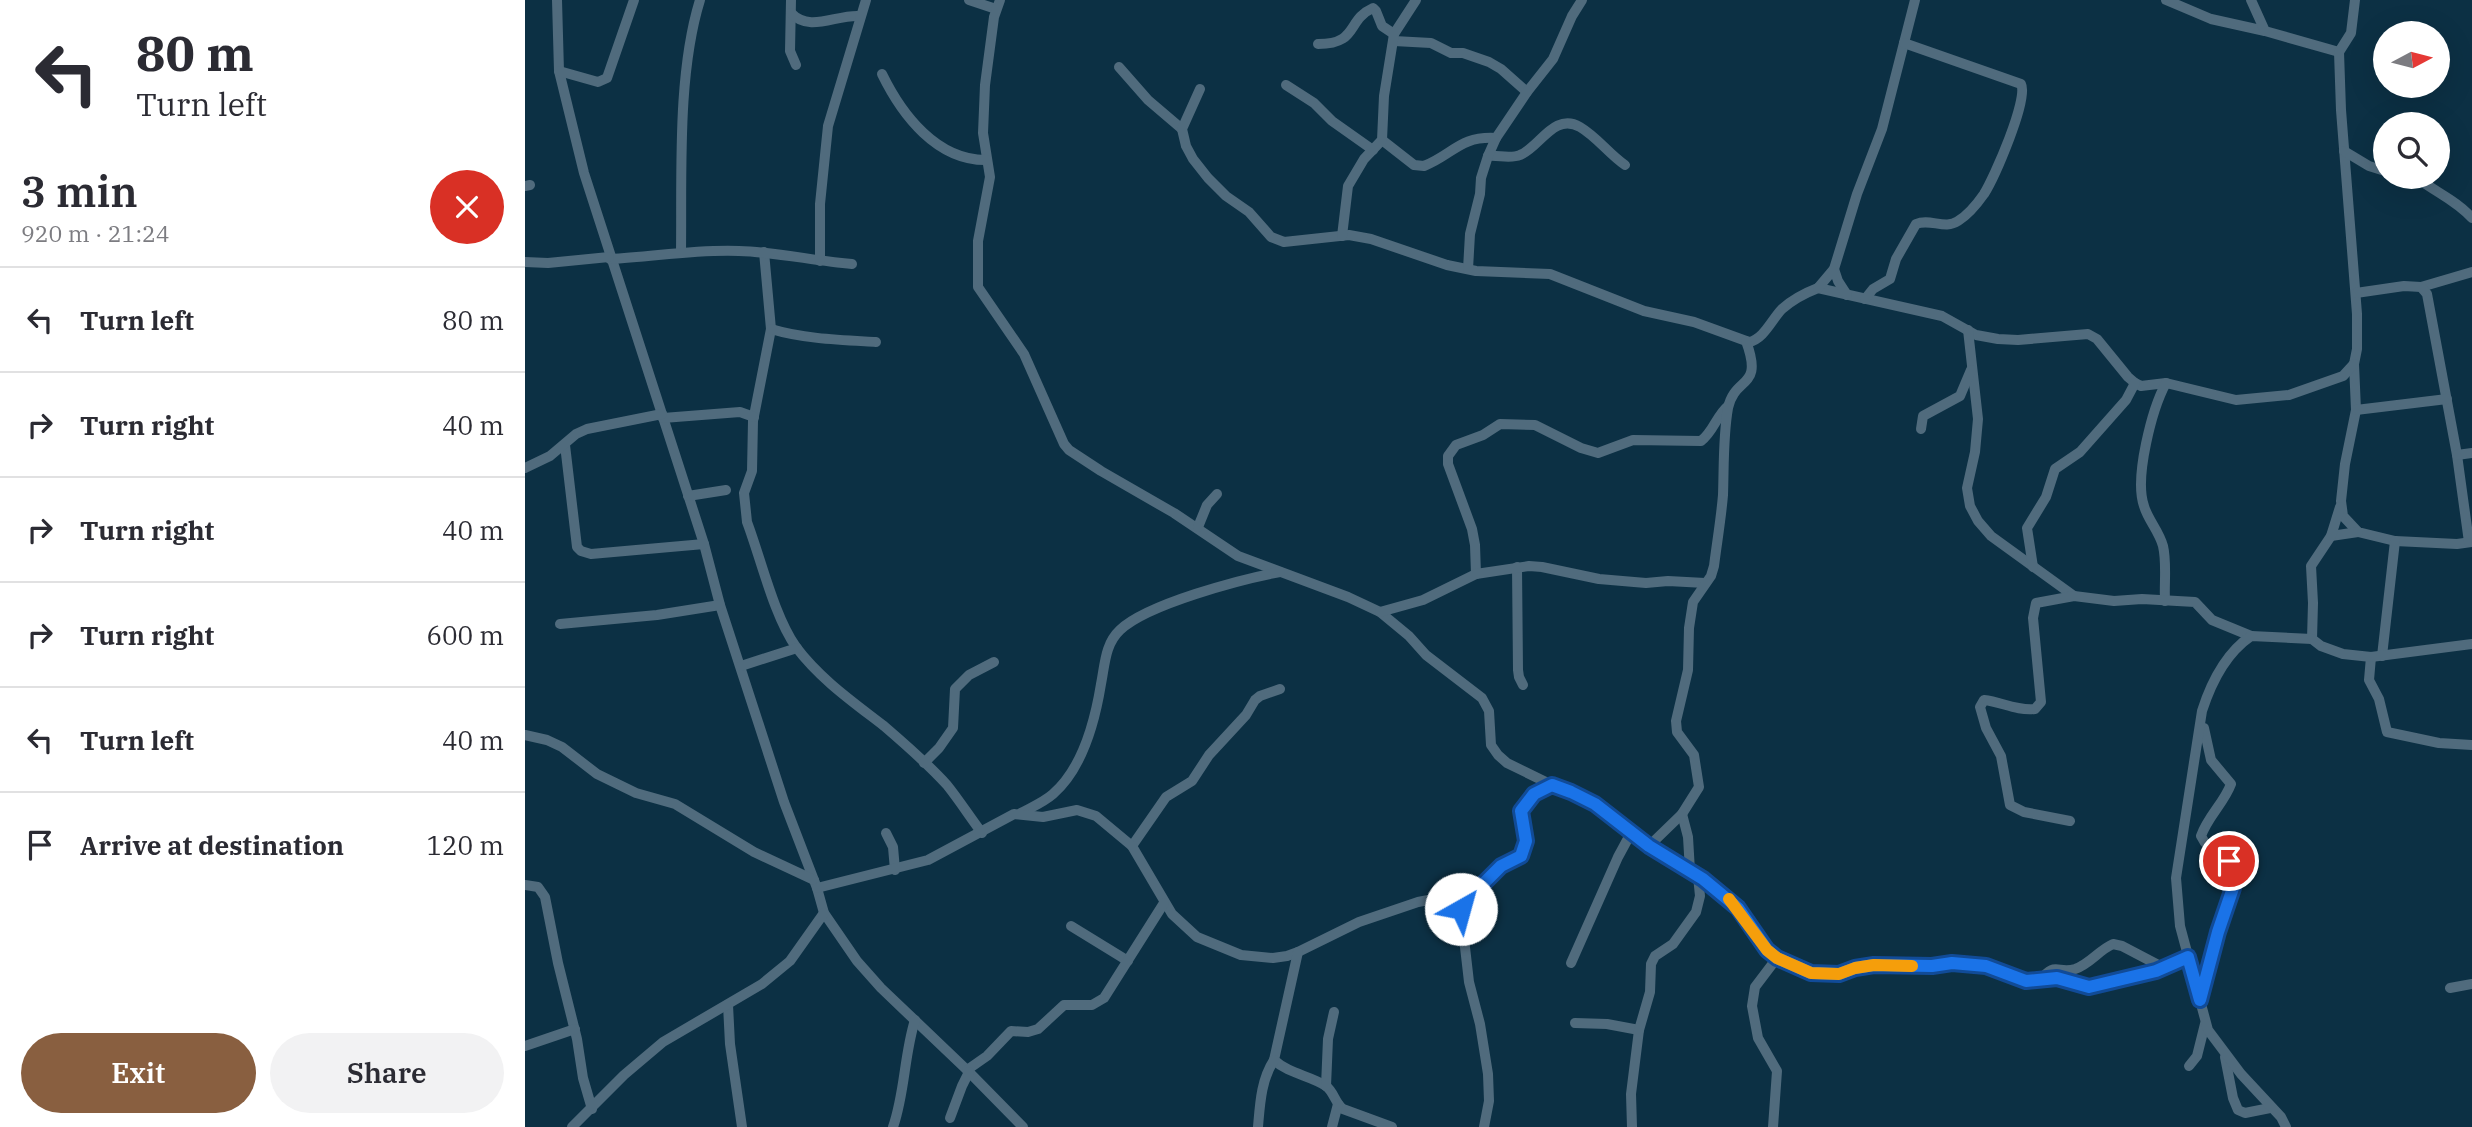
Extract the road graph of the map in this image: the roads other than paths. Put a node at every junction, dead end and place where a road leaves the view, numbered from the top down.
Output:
1 (557, 0) edge
2 (634, 0) edge
3 (700, 0) edge
4 (792, 0) edge
5 (866, 0) edge
6 (969, 0) edge
7 (1416, 0) edge
8 (1582, 0) edge
9 (1916, 0) edge
10 (2166, 0) edge
11 (2251, 0) edge
12 (2355, 0) edge
13 (998, 4) edge
14 (2191, 5) edge
15 (791, 13) junction
16 (860, 16) junction
17 (2265, 32) junction
18 (1394, 37) junction
19 (1903, 43) junction
20 (1318, 44) dead end
21 (2339, 52) junction
22 (796, 65) dead end
23 (1119, 67) dead end
24 (559, 71) junction
25 (882, 74) dead end
26 (1286, 85) dead end
27 (1200, 89) dead end
28 (1527, 92) junction
29 (1182, 129) junction
30 (1496, 138) junction
31 (1382, 140) junction
32 (1373, 150) junction
33 (2344, 151) junction
34 (1488, 156) junction
35 (987, 160) junction
36 (1626, 165) dead end
37 (2373, 167) edge
38 (2429, 189) edge
39 (2472, 218) edge
40 (1342, 236) junction
41 (681, 252) junction
42 (764, 252) junction
43 (610, 258) junction
44 (820, 261) junction
45 (525, 262) edge
46 (852, 264) dead end
47 (1468, 269) junction
48 (1834, 269) junction
49 (2472, 272) edge
50 (2421, 287) junction
51 (1818, 288) junction
52 (2356, 293) junction
53 (1847, 295) junction
54 (1865, 299) junction
55 (771, 329) junction
56 (1968, 330) junction
57 (1746, 341) junction
58 (876, 342) dead end
59 (2354, 364) junction
60 (1971, 370) junction
61 (2343, 376) junction
62 (2355, 379) junction
63 (2135, 383) junction
64 (2166, 383) junction
65 (2447, 399) junction
66 (1728, 406) junction
67 (2356, 410) junction
68 (662, 416) junction
69 (754, 416) junction
70 (1921, 429) dead end
71 (565, 445) junction
72 (2472, 453) edge
73 (2458, 455) junction
74 (525, 468) edge
75 (726, 490) dead end
76 (1217, 494) dead end
77 (688, 496) junction
78 (2341, 501) junction
79 (1198, 527) junction
80 (2358, 532) junction
81 (2331, 536) junction
82 (2395, 541) junction
83 (2471, 542) edge
84 (705, 544) junction
85 (1517, 567) junction
86 (2033, 567) junction
87 (1283, 572) junction
88 (1476, 574) junction
89 (1705, 583) junction
90 (2074, 596) junction
91 (2165, 601) junction
92 (720, 605) junction
93 (1380, 612) junction
94 (560, 624) dead end
95 (2251, 636) junction
96 (2312, 639) junction
97 (2472, 644) edge
98 (797, 648) junction
99 (2376, 656) junction
100 (994, 662) dead end
101 (741, 666) junction
102 (1523, 685) dead end
103 (1280, 689) dead end
104 (2201, 711) junction
105 (525, 735) edge
106 (2472, 745) edge
107 (924, 763) junction
108 (1552, 785) junction
109 (1020, 814) junction
110 (1682, 814) junction
111 (2070, 821) dead end
112 (886, 833) dead end
113 (982, 833) junction
114 (1631, 833) junction
115 (1132, 846) junction
116 (1649, 846) junction
117 (895, 870) junction
118 (1694, 873) junction
119 (816, 884) junction
120 (525, 885) edge
121 (1459, 895) junction
122 (1164, 903) junction
123 (824, 913) junction
124 (1071, 926) dead end
125 (1298, 952) junction
126 (2188, 957) junction
127 (1777, 958) junction
128 (1128, 961) junction
129 (1571, 963) dead end
130 (2164, 968) junction
131 (2041, 980) junction
132 (2472, 984) edge
133 (2450, 988) dead end
134 (2200, 1000) junction
135 (728, 1004) junction
136 (1334, 1012) dead end
137 (915, 1020) junction
138 (1575, 1023) dead end
139 (2205, 1024) junction
140 (575, 1029) junction
141 (1639, 1030) junction
142 (525, 1046) edge
143 (2223, 1051) junction
144 (1274, 1060) junction
145 (2189, 1066) dead end
146 (968, 1071) junction
147 (1326, 1086) junction
148 (1338, 1104) junction
149 (2270, 1108) junction
150 (592, 1109) junction
151 (950, 1118) dead end
152 (572, 1127) edge
153 (743, 1127) edge
154 (893, 1127) edge
155 (1023, 1127) edge
156 (1258, 1127) edge
157 (1332, 1127) edge
158 (1392, 1127) edge
159 (1484, 1127) edge
160 (1632, 1127) edge
161 (1773, 1127) edge
162 (2286, 1127) edge

1 - 24 street
2 - 24 street
3 - 41 street
4 - 15 street
5 - 16 street
6 - 13 street
7 - 18 street
8 - 28 street
9 - 19 street
10 - 14 street
11 - 17 street
12 - 21 street
13 - 35 street
14 - 17 street
15 - 16 street
15 - 22 street
16 - 44 street
17 - 21 street
18 - 20 street
18 - 28 street
18 - 31 street
19 - 48 street
19 - 54 street
21 - 33 street
23 - 29 street
24 - 43 street
25 - 35 street
26 - 32 street
27 - 29 street
28 - 30 street
29 - 40 street
30 - 31 street
30 - 34 street
31 - 32 street
32 - 40 street
33 - 37 street
33 - 52 street
34 - 36 street
34 - 47 street
35 - 79 street
38 - 39 street
40 - 47 street
41 - 42 street
41 - 43 street
42 - 44 street
42 - 55 street
43 - 45 street
43 - 68 street
44 - 46 street
47 - 57 street
48 - 51 street
48 - 53 street
49 - 50 street
50 - 52 street
50 - 65 street
51 - 53 street
51 - 57 street
52 - 59 street
53 - 54 street
54 - 56 street
55 - 58 street
55 - 69 street
56 - 60 street
56 - 63 street
57 - 66 street
59 - 61 street
59 - 62 street
60 - 70 street
60 - 86 street
61 - 62 street
61 - 64 street
62 - 67 street
63 - 64 street
63 - 86 street
64 - 91 street
65 - 67 street
65 - 73 street
66 - 88 street
66 - 89 street
67 - 78 street
68 - 69 street
68 - 71 street
68 - 77 street
69 - 98 street
71 - 74 street
71 - 84 street
72 - 73 street
73 - 83 street
75 - 77 street
76 - 79 street
77 - 84 street
78 - 80 street
78 - 81 street
79 - 87 street
80 - 81 street
80 - 82 street
81 - 96 street
82 - 83 street
82 - 99 street
84 - 92 street
85 - 88 street
85 - 89 street
85 - 102 street
86 - 90 street
87 - 93 street
87 - 109 street
88 - 93 street
89 - 110 street
90 - 91 street
90 - 111 street
91 - 95 street
92 - 94 street
92 - 101 street
93 - 108 street
95 - 96 street
95 - 104 street
96 - 99 street
97 - 99 street
98 - 101 street
98 - 107 street
99 - 106 street
100 - 107 street
101 - 119 street
103 - 115 street
104 - 126 street
104 - 134 street
105 - 119 street
107 - 113 street
108 - 114 street
108 - 121 street
109 - 113 street
109 - 115 street
110 - 116 street
110 - 118 street
112 - 117 street
113 - 117 street
114 - 116 street
114 - 129 street
115 - 122 street
116 - 118 street
117 - 119 street
118 - 127 street
118 - 141 street
119 - 123 street
120 - 140 street
121 - 125 street
121 - 159 street
122 - 125 street
122 - 128 street
123 - 135 street
123 - 137 street
124 - 128 street
125 - 144 street
126 - 130 street
126 - 134 street
127 - 131 street
127 - 161 street
128 - 146 street
130 - 131 street
130 - 131 street
132 - 133 street
134 - 139 street
135 - 150 street
135 - 153 street
136 - 147 street
137 - 146 street
137 - 154 street
138 - 141 street
139 - 143 street
139 - 145 street
140 - 142 street
140 - 150 street
141 - 160 street
143 - 149 street
143 - 149 street
144 - 147 street
144 - 156 street
146 - 151 street
146 - 155 street
147 - 148 street
148 - 157 street
148 - 158 street
149 - 162 street
150 - 152 street

